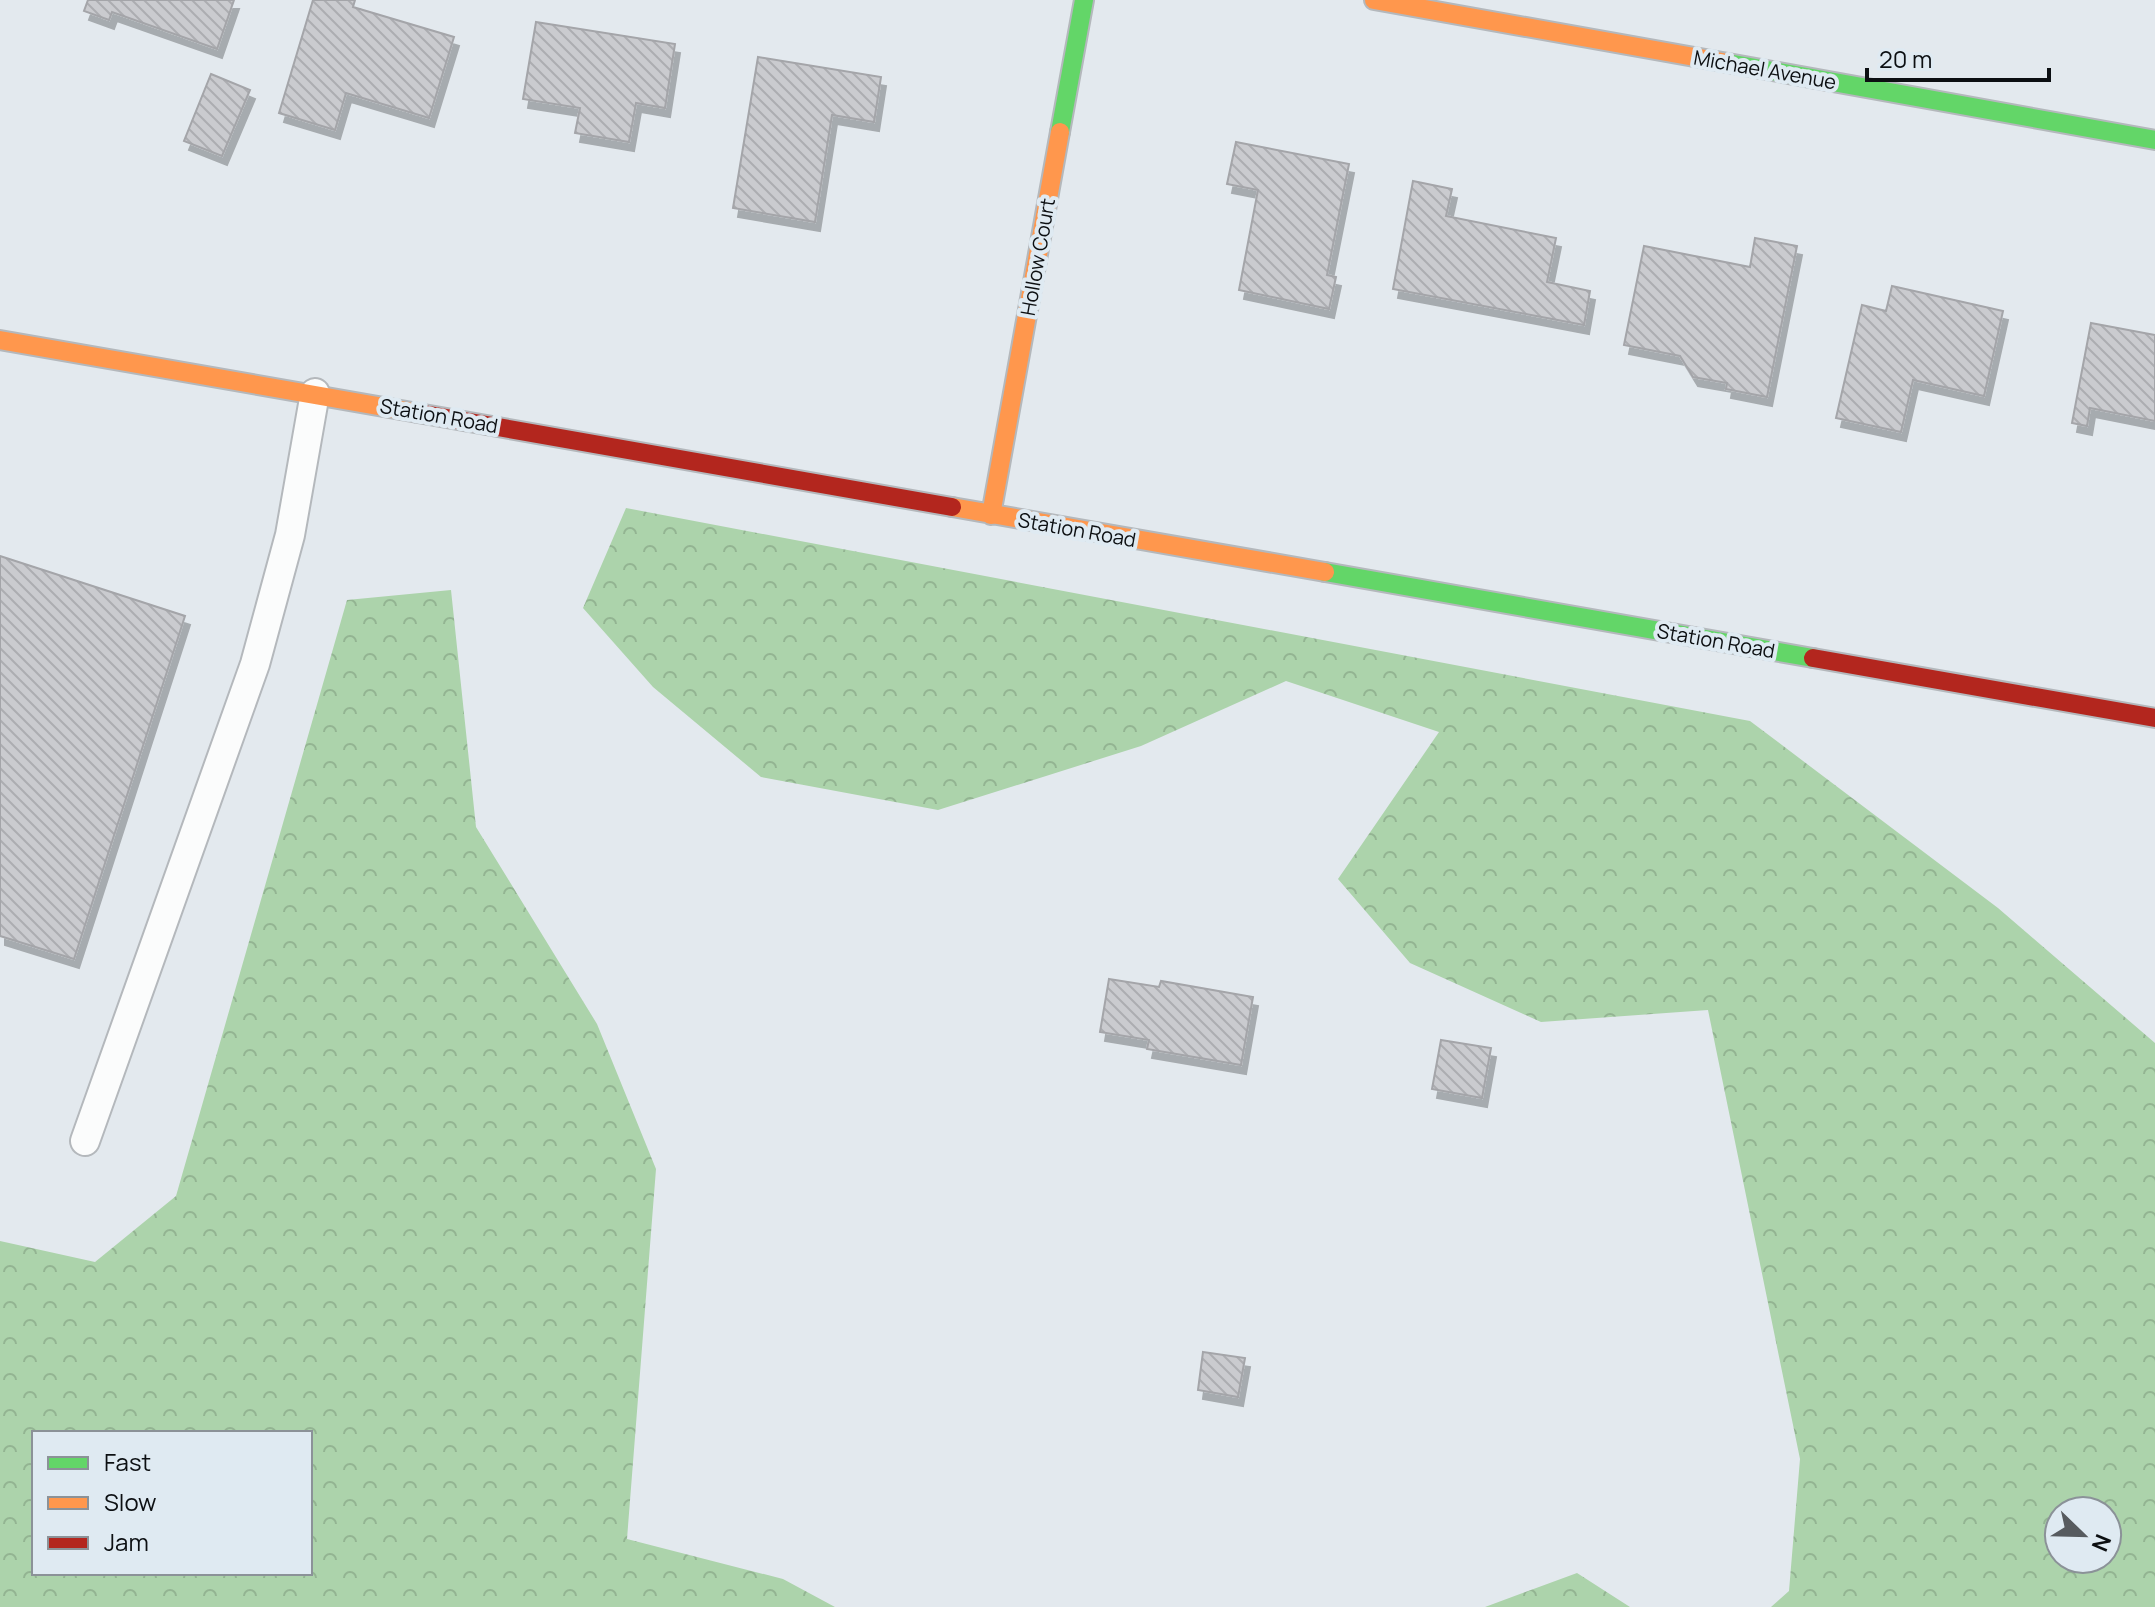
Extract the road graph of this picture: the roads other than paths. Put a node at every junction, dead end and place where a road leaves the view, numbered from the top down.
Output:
1 (1084, 0) edge
2 (1374, 0) edge
3 (2155, 140) edge
4 (0, 340) edge
5 (315, 393) junction
6 (991, 515) junction
7 (2155, 718) edge
8 (85, 1141) dead end

1 - 6 main road, Hollow Court
2 - 3 main road, Michael Avenue
4 - 5 main road, Station Road
5 - 6 main road, Station Road
5 - 8 lane
6 - 7 main road, Station Road

